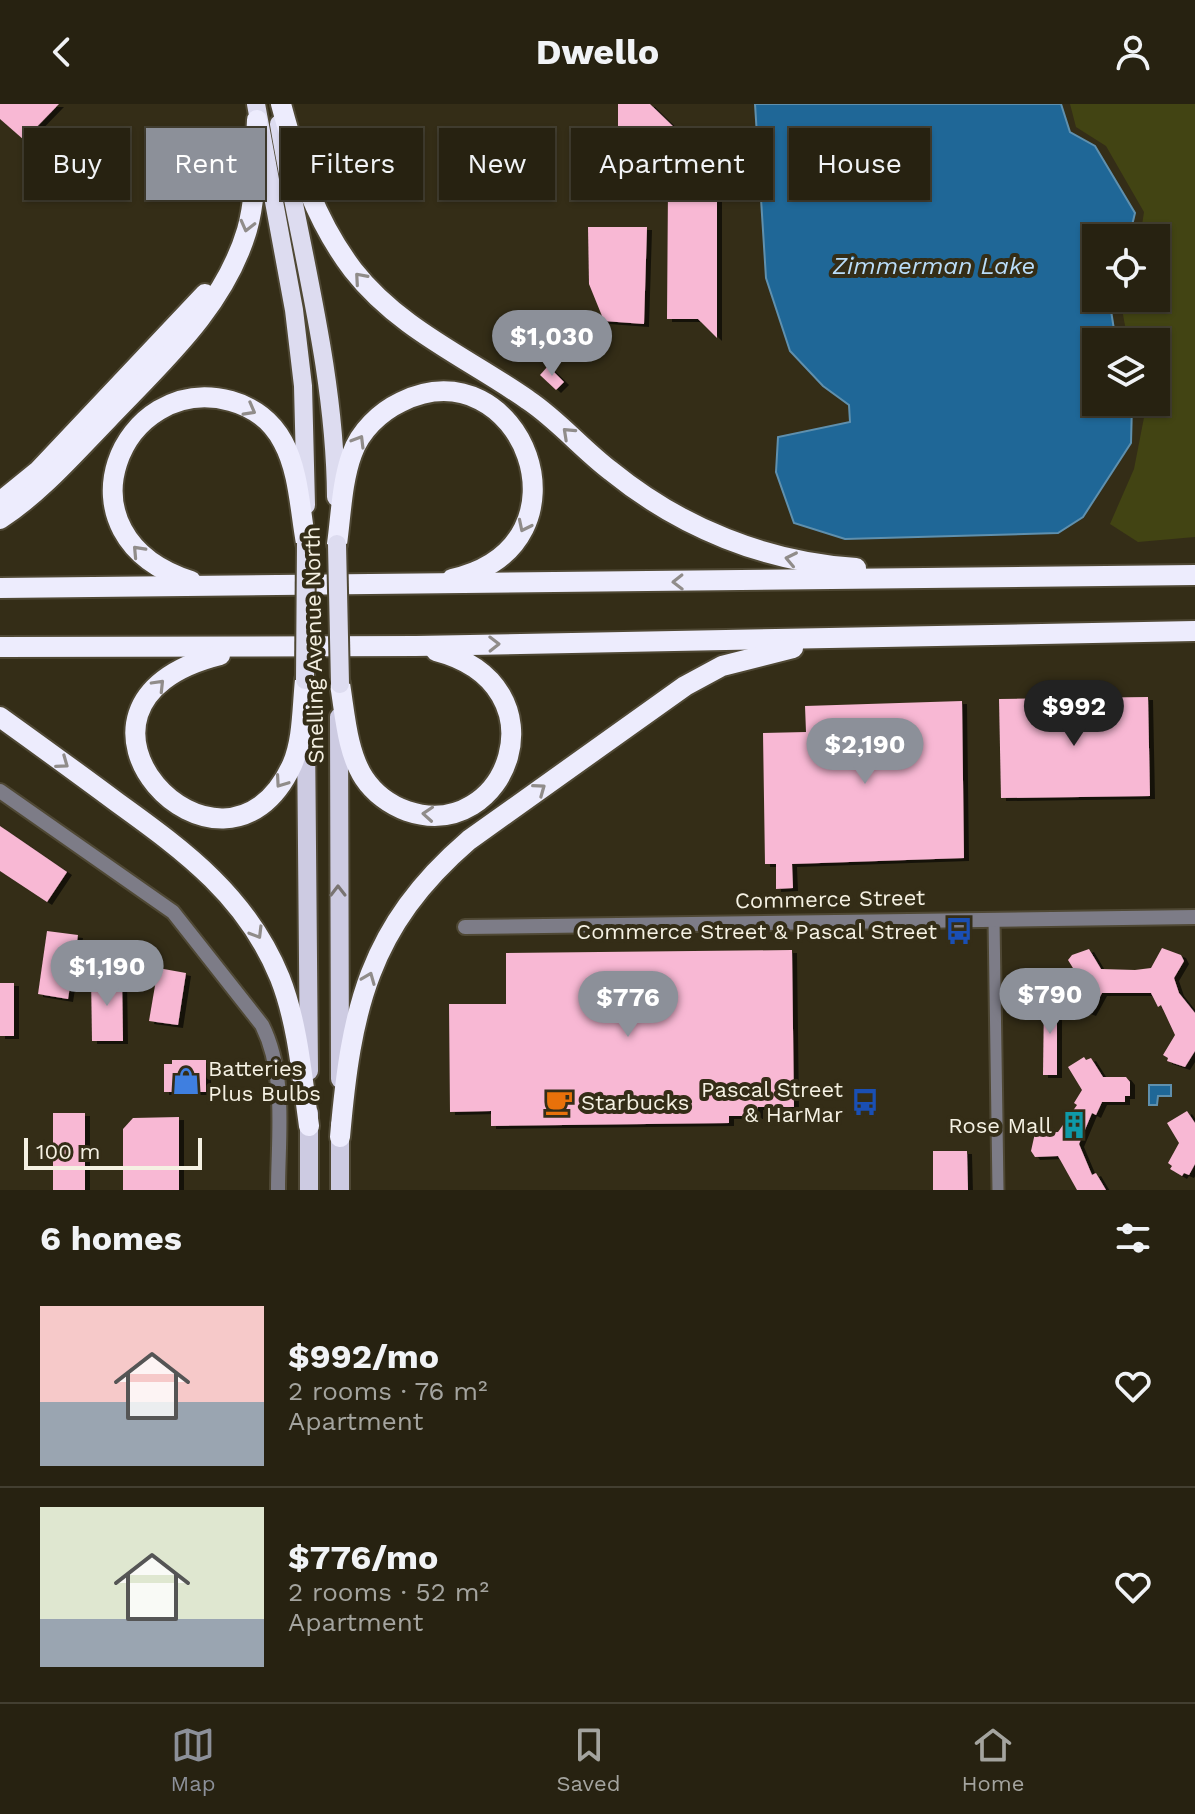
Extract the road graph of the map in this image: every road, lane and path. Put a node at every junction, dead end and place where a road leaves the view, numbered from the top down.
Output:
1 (279, 104) edge
2 (256, 112) edge
3 (233, 266) junction
4 (0, 502) edge
5 (0, 519) edge
6 (306, 543) junction
7 (337, 544) junction
8 (1195, 575) edge
9 (1064, 576) junction
10 (206, 586) junction
11 (408, 586) junction
12 (0, 588) edge
13 (1195, 634) edge
14 (913, 635) junction
15 (416, 646) junction
16 (0, 647) edge
17 (272, 647) junction
18 (305, 680) junction
19 (340, 684) junction
20 (0, 717) edge
21 (0, 791) edge
22 (1195, 917) edge
23 (994, 919) junction
24 (465, 927) dead end
25 (309, 1126) junction
26 (340, 1137) junction
27 (278, 1190) edge
28 (309, 1190) edge
29 (340, 1190) edge
30 (998, 1190) edge

1 - 7 highway, Snelling Avenue North
9 -> 1 highway
2 -> 3 highway
2 - 6 highway, Snelling Avenue North
3 - 4 highway
3 - 5 highway
10 -> 6 highway
6 - 18 highway, Snelling Avenue North, bridge
7 -> 11 highway
7 - 19 highway, Snelling Avenue North, bridge
8 - 9 highway
9 -> 11 highway
10 - 11 highway
10 - 12 highway
13 - 14 highway
15 -> 14 highway
26 -> 14 highway
15 - 17 highway
15 -> 19 highway
16 - 17 highway
18 -> 17 highway
18 - 25 main road, Snelling Avenue North
26 -> 19 main road, Snelling Avenue North
20 -> 25 highway
21 - 27 street
22 - 23 street, Commerce Street
23 - 24 street, Commerce Street
23 - 30 street
25 - 28 main road, Snelling Avenue North
26 - 29 main road, Snelling Avenue North

